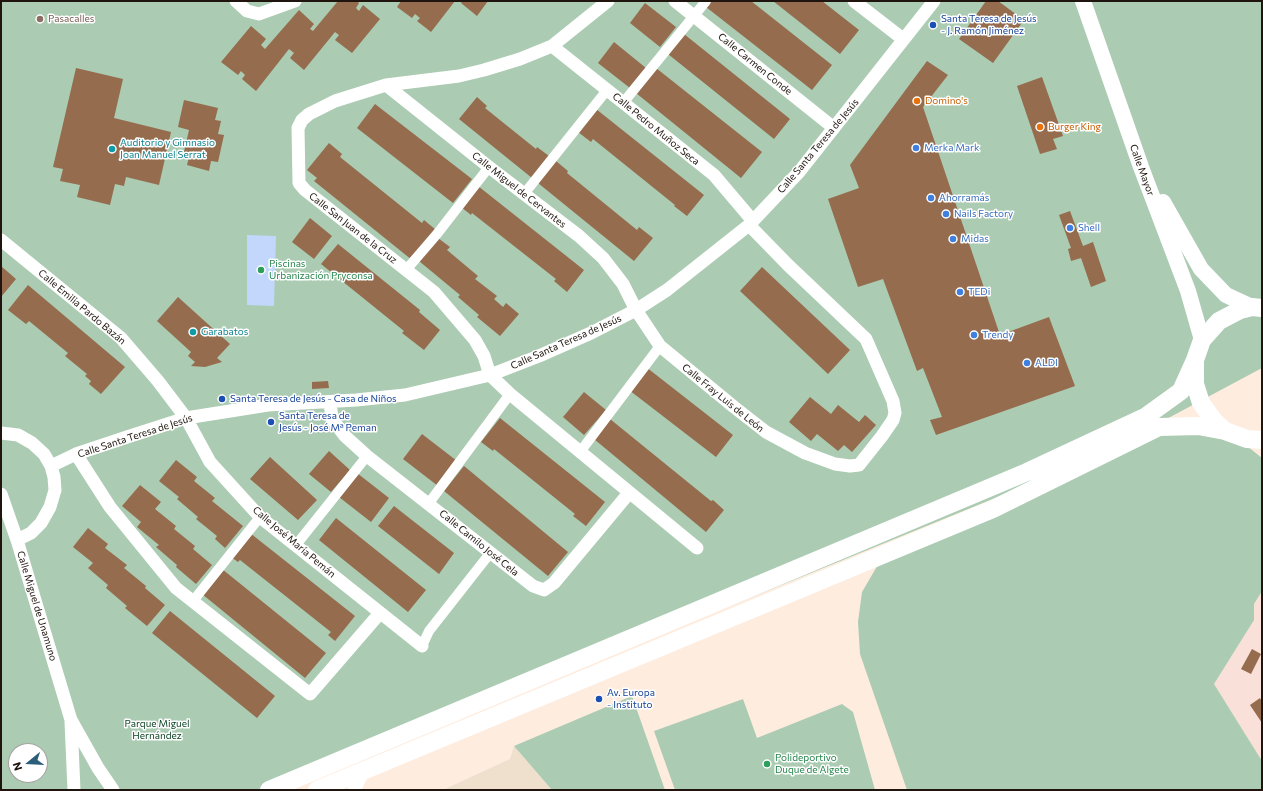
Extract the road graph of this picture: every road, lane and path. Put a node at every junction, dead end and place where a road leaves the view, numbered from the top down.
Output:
1 (236, 1) edge
2 (295, 1) edge
3 (608, 1) edge
4 (675, 1) edge
5 (706, 1) edge
6 (854, 1) edge
7 (934, 1) edge
8 (1083, 1) edge
9 (1090, 1) edge
10 (694, 16) junction
11 (903, 39) junction
12 (552, 46) junction
13 (386, 85) junction
14 (607, 90) junction
15 (623, 103) junction
16 (834, 128) junction
17 (489, 167) junction
18 (524, 194) junction
19 (751, 223) junction
20 (1, 240) edge
21 (406, 270) junction
22 (1257, 308) edge
23 (636, 310) junction
24 (1202, 340) junction
25 (660, 346) junction
26 (1195, 360) junction
27 (490, 375) junction
28 (510, 394) junction
29 (330, 402) junction
30 (186, 418) junction
31 (1159, 428) junction
32 (1225, 430) junction
33 (1, 433) edge
34 (1254, 440) edge
35 (580, 452) junction
36 (1262, 453) edge
37 (76, 454) junction
38 (367, 456) junction
39 (51, 466) junction
40 (1026, 472) junction
41 (629, 493) junction
42 (1, 494) edge
43 (429, 503) junction
44 (260, 517) junction
45 (17, 540) junction
46 (296, 545) junction
47 (697, 548) dead end
48 (491, 552) junction
49 (193, 601) junction
50 (380, 613) junction
51 (422, 646) joint
52 (71, 720) junction
53 (364, 770) junction
54 (276, 788) edge
55 (74, 790) edge
56 (113, 790) edge
57 (317, 790) edge
58 (354, 790) edge

1 - 2 street
3 - 12 street, Calle San Juan de la Cruz
4 - 10 street, Calle Carmen Conde
5 - 10 street
6 - 11 street
7 - 11 street, Calle Santa Teresa de Jesús
8 - 24 street, Calle Mayor
9 - 22 street, Calle Mayor
10 - 15 street
10 - 16 street, Calle Carmen Conde
11 - 16 street, Calle Santa Teresa de Jesús
12 - 13 street, Calle San Juan de la Cruz
12 - 14 street, Calle Pedro Muñoz Seca
13 - 17 street, Calle Miguel de Cervantes
13 - 21 street, Calle San Juan de la Cruz
14 - 15 street, Calle Pedro Muñoz Seca
14 - 18 street
15 - 19 street, Calle Pedro Muñoz Seca
16 - 19 street, Calle Santa Teresa de Jesús
17 - 18 street, Calle Miguel de Cervantes
17 - 21 street
18 - 23 street, Calle Miguel de Cervantes
19 - 23 street, Calle Santa Teresa de Jesús
19 - 25 street, Calle Fray Luis de León
20 - 30 street, Calle Emilia Pardo Bazán
21 - 27 street, Calle San Juan de la Cruz
22 - 24 main road
23 - 25 street, Calle Fray Luis de León
23 - 27 street, Calle Santa Teresa de Jesús
24 - 26 main road
25 - 35 street
26 - 32 main road
26 - 40 main road
27 - 28 street
27 - 29 street, Calle Santa Teresa de Jesús
28 - 35 street
28 - 43 street
29 - 30 street, Calle Santa Teresa de Jesús
29 - 38 street, Calle Camilo José Cela
30 - 37 street, Calle Santa Teresa de Jesús
30 - 44 street, Calle José María Pemán
31 - 32 main road
31 - 40 main road
31 - 53 main road
32 - 34 main road
33 - 39 street
34 - 36 main road
35 - 41 street
37 - 39 street, Calle Santa Teresa de Jesús
37 - 49 street
38 - 43 street, Calle Camilo José Cela
38 - 46 street
39 - 45 street
40 - 54 main road
41 - 47 street
41 - 48 street, Calle Camilo José Cela
42 - 45 street, Calle Miguel de Unamuno
43 - 48 street, Calle Camilo José Cela
44 - 46 street, Calle José María Pemán
44 - 49 street
45 - 52 street, Calle Miguel de Unamuno
46 - 50 street, Calle José María Pemán
48 - 51 street
49 - 50 street
50 - 51 street, Calle José María Pemán
52 - 55 street
52 - 56 street
53 - 57 main road
53 - 58 street

